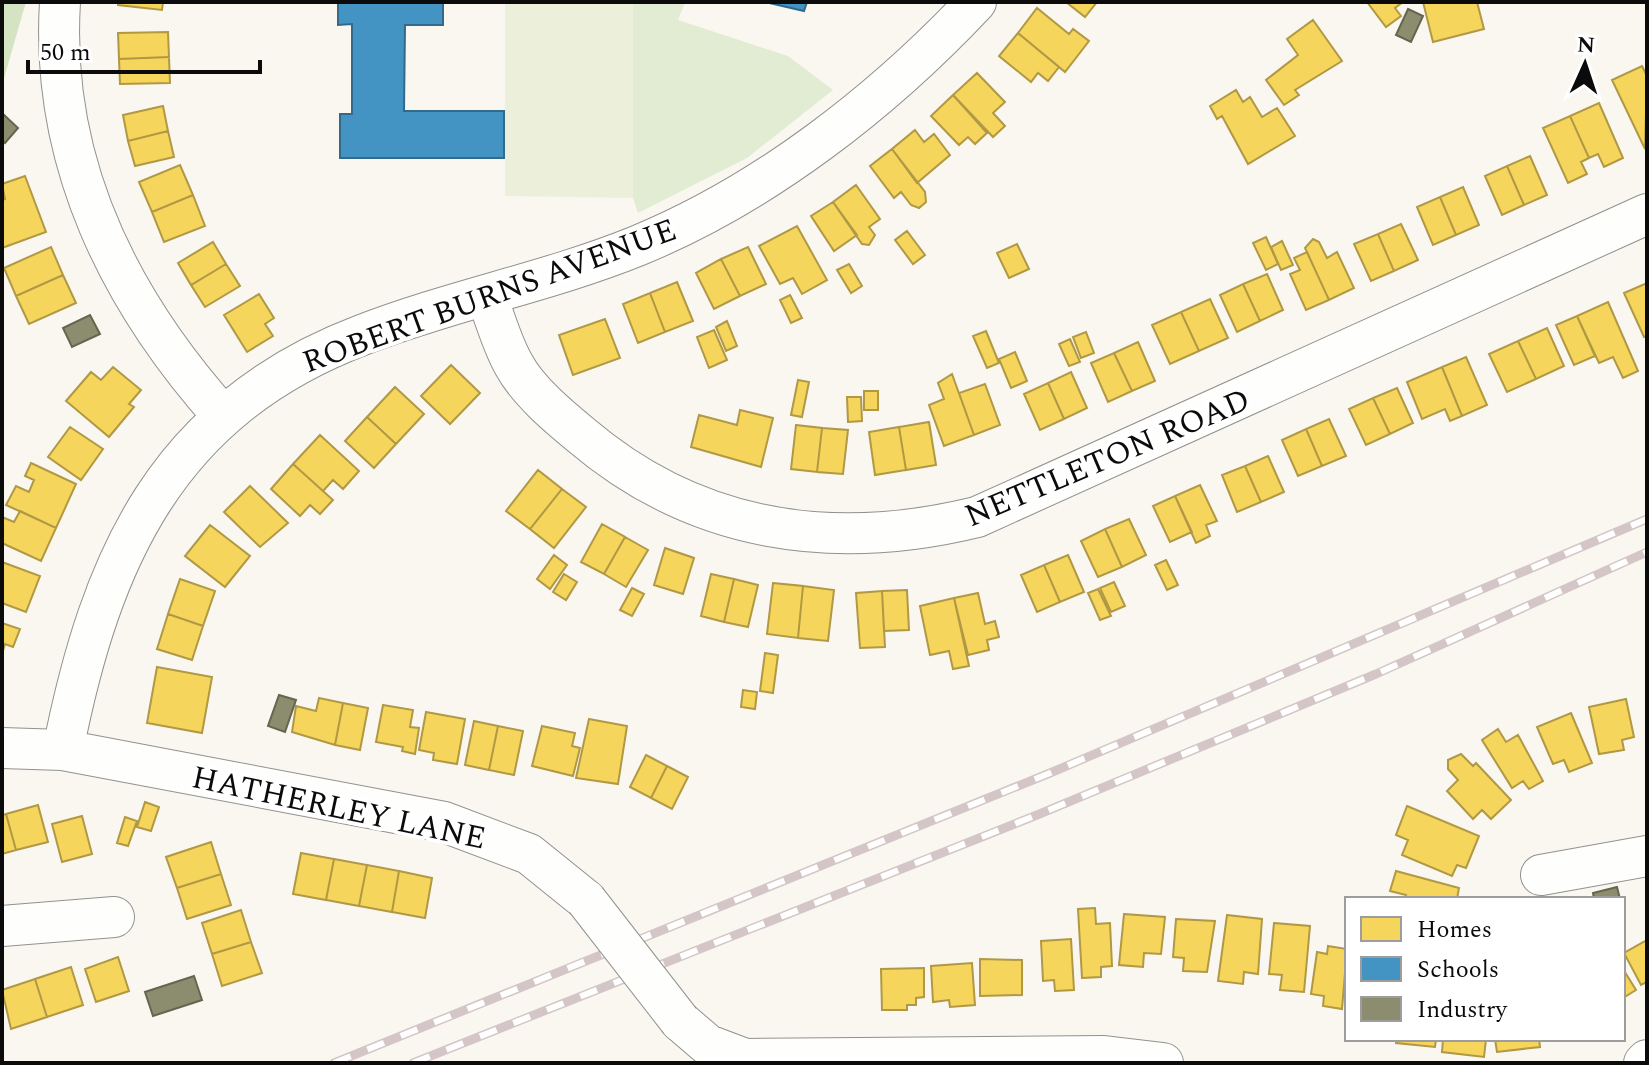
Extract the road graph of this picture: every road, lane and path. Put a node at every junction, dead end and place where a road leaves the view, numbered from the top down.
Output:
1 (60, 2) edge
2 (976, 2) edge
3 (1647, 214) edge
4 (487, 296) junction
5 (223, 416) junction
6 (2, 748) edge
7 (63, 750) junction
8 (1647, 856) edge
9 (1535, 871) dead end
10 (114, 917) dead end
11 (2, 926) edge
12 (1163, 1063) edge

1 - 5 street
2 - 4 street, ROBERT BURNS AVENUE
3 - 4 street, NETTLETON ROAD
4 - 5 street, ROBERT BURNS AVENUE
5 - 7 street, ROBERT BURNS AVENUE
6 - 7 street, HATHERLEY LANE
7 - 12 street, HATHERLEY LANE, bridge
8 - 9 street
10 - 11 street

